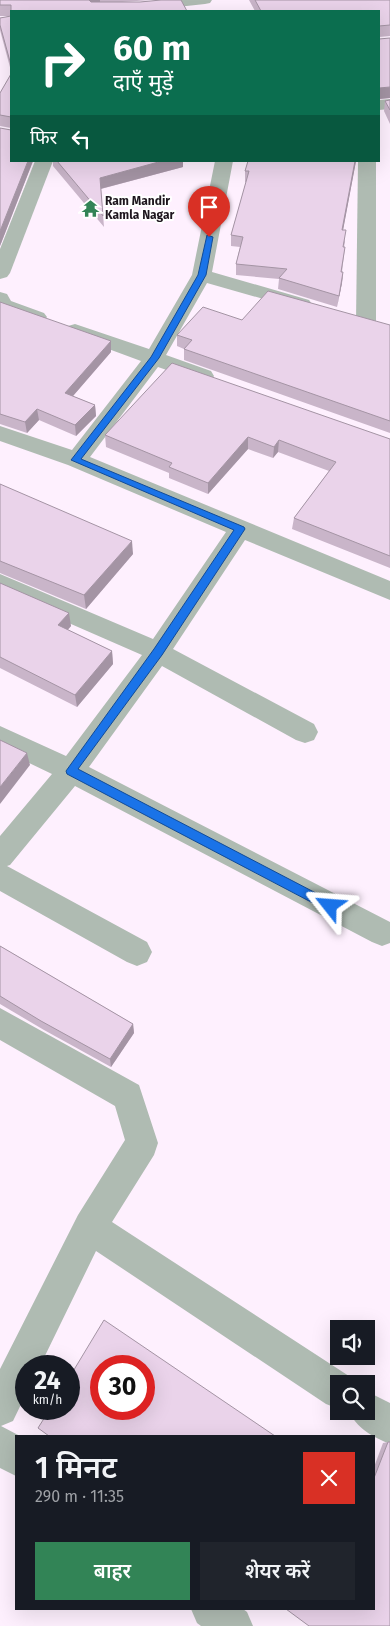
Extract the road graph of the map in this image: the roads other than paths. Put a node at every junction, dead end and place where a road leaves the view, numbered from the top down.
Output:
1 (205, 0) edge
2 (93, 9) edge
3 (44, 162) edge
4 (224, 162) edge
5 (367, 162) edge
6 (0, 273) edge
7 (202, 275) junction
8 (0, 298) edge
9 (320, 310) edge
10 (365, 323) edge
11 (154, 358) junction
12 (218, 381) edge
13 (0, 432) edge
14 (76, 460) junction
15 (240, 529) junction
16 (0, 582) edge
17 (390, 591) edge
18 (158, 652) junction
19 (305, 732) dead end
20 (0, 737) edge
21 (71, 771) junction
22 (0, 856) edge
23 (0, 876) edge
24 (382, 934) dead end
25 (136, 952) dead end
26 (0, 1023) edge
27 (90, 1227) junction
28 (330, 1385) edge
29 (0, 1408) edge
30 (375, 1415) edge
31 (390, 1425) edge
32 (0, 1444) edge
33 (15, 1456) edge
34 (212, 1610) edge
35 (233, 1626) edge

1 - 2 street
3 - 6 street
4 - 7 street
5 - 10 street
7 - 9 street
7 - 11 street
8 - 11 street
11 - 12 street
11 - 14 street
13 - 14 street
14 - 15 street
15 - 17 street
15 - 18 street
16 - 18 street
18 - 19 street
18 - 21 street
20 - 21 street
21 - 22 street
21 - 24 street
23 - 25 street
26 - 27 street
27 - 28 street
27 - 29 street
30 - 31 street
32 - 33 street
34 - 35 street

